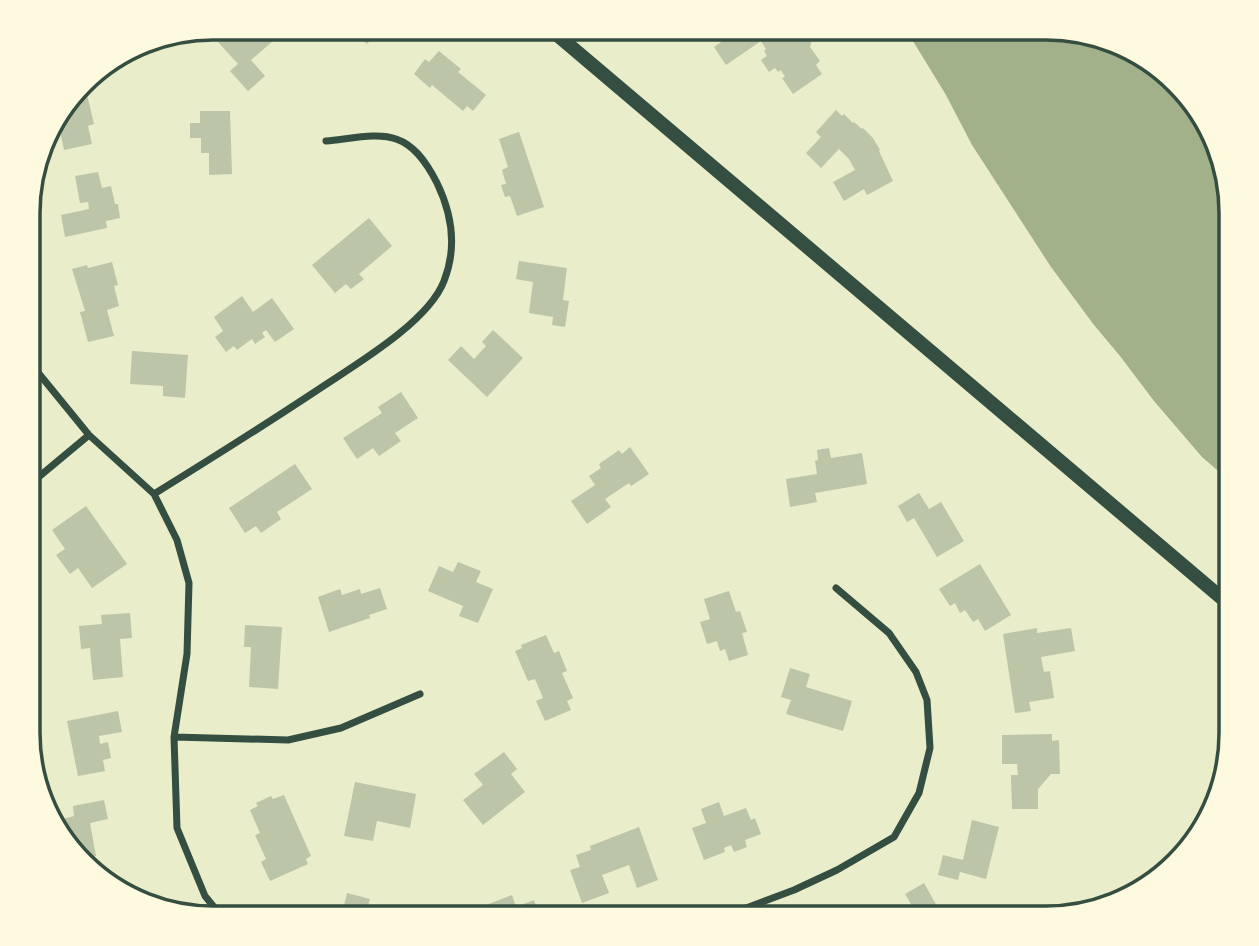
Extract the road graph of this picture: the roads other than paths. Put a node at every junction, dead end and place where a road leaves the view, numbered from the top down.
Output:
1 (564, 41) edge
2 (326, 141) dead end
3 (40, 375) edge
4 (89, 435) junction
5 (40, 475) edge
6 (154, 494) junction
7 (836, 588) dead end
8 (1218, 595) edge
9 (420, 694) dead end
10 (174, 737) junction
11 (212, 905) edge
12 (752, 906) edge

1 - 8 main road
2 - 6 street
3 - 4 street
4 - 5 street
4 - 6 street
6 - 10 street
7 - 12 street
9 - 10 street
10 - 11 street

